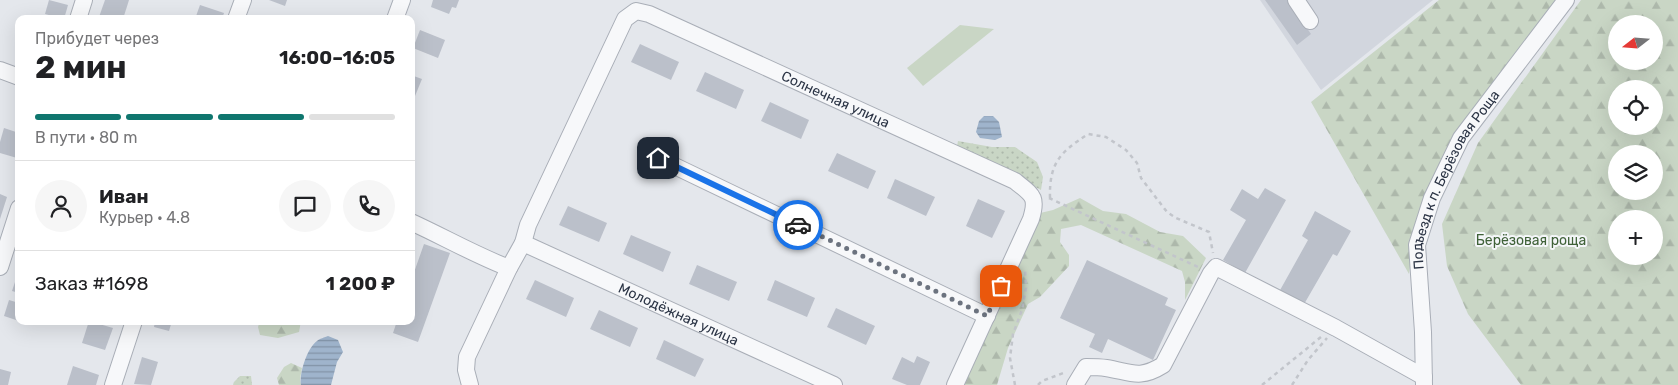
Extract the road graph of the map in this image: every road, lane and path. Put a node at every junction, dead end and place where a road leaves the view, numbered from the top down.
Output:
1 (84, 0) edge
2 (243, 0) edge
3 (402, 0) edge
4 (1296, 0) edge
5 (1566, 0) edge
6 (79, 15) edge
7 (237, 15) edge
8 (396, 15) edge
9 (1310, 21) dead end
10 (0, 70) edge
11 (15, 76) edge
12 (658, 158) dead end
13 (1038, 197) junction
14 (15, 215) edge
15 (415, 224) edge
16 (5, 233) edge
17 (523, 243) junction
18 (0, 267) edge
19 (1025, 267) dead end
20 (509, 268) junction
21 (1213, 270) junction
22 (987, 316) junction
23 (133, 325) edge
24 (1336, 328) junction
25 (1078, 379) edge
26 (1424, 381) edge
27 (113, 385) edge
28 (470, 385) edge
29 (834, 385) edge
30 (955, 385) edge
31 (1016, 385) edge
32 (1038, 385) edge
33 (1262, 385) edge
34 (1292, 385) edge

1 - 6 street
2 - 7 street
3 - 8 street
4 - 9 street
5 - 26 street, Подъезд к п. Берёзовая Роща
10 - 11 street
12 - 22 street
13 - 17 street, Солнечная улица
13 - 21 path
13 - 21 path
13 - 22 street
14 - 16 street
15 - 20 street
16 - 18 street
17 - 20 street
17 - 29 street, Молодёжная улица
19 - 31 path
20 - 28 street
21 - 24 street
21 - 25 street
22 - 30 street
23 - 27 street
24 - 26 street
24 - 33 path
24 - 34 path
25 - 32 path

